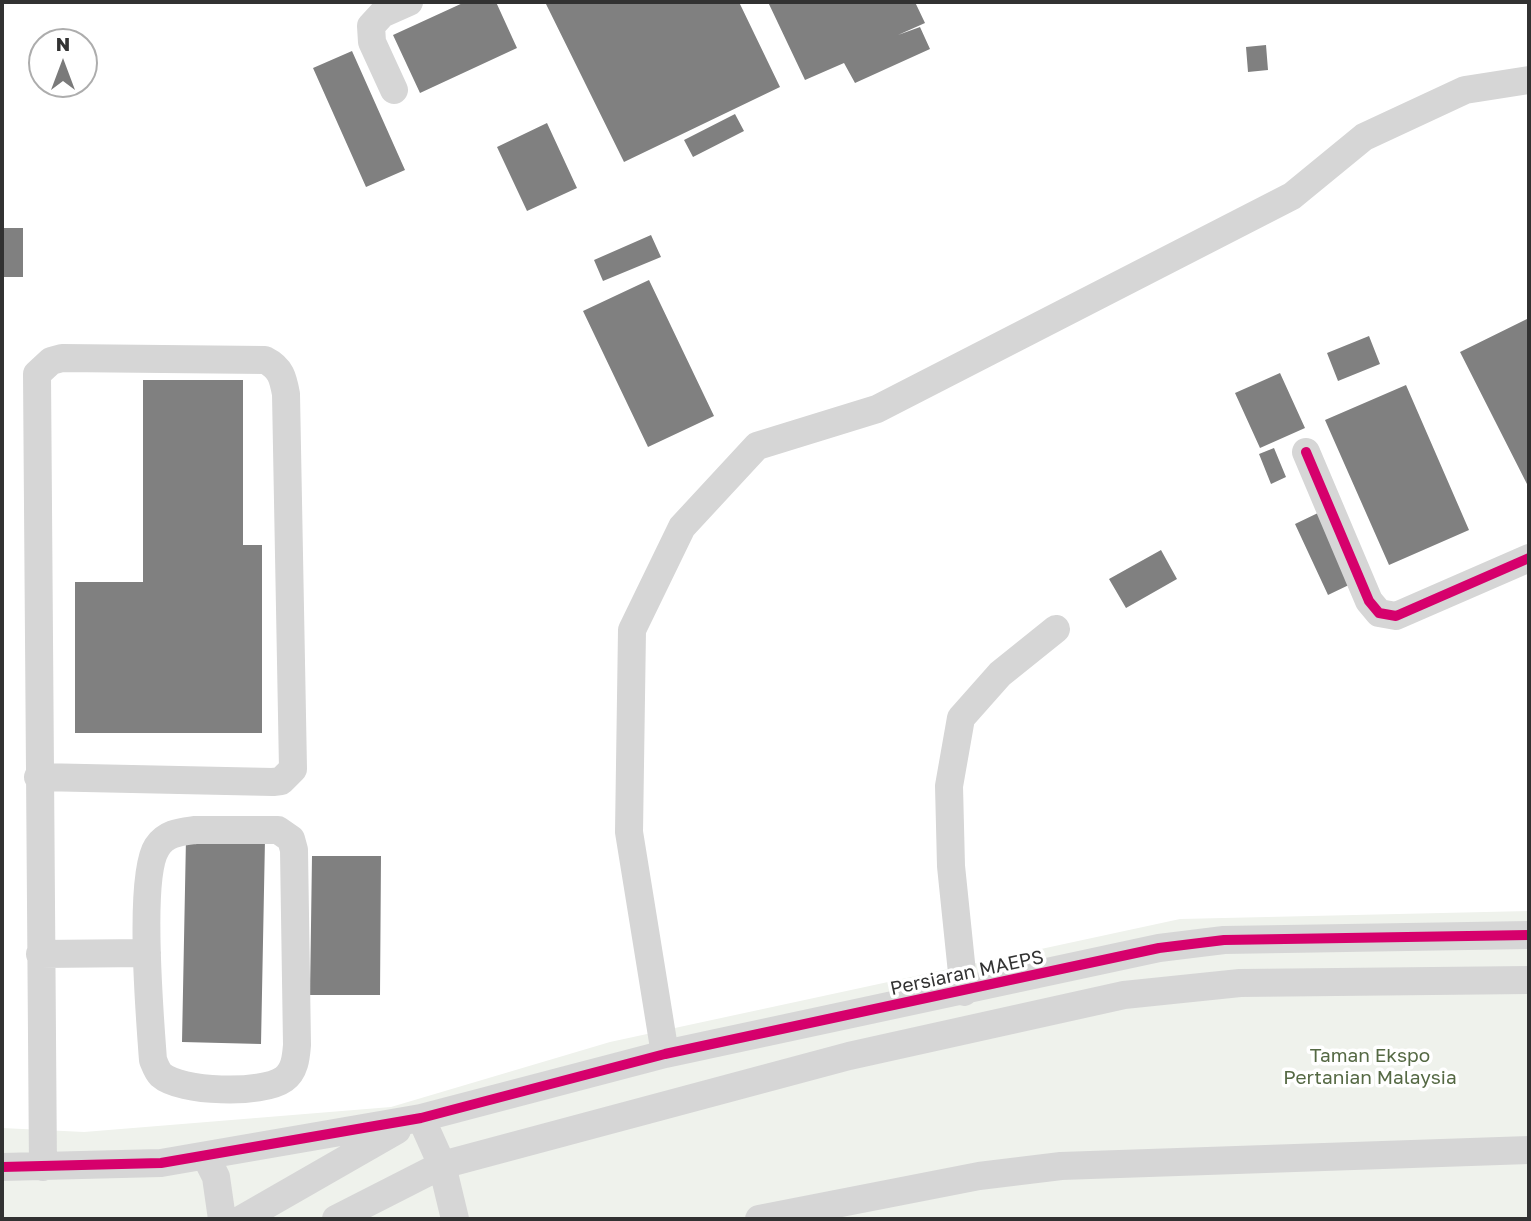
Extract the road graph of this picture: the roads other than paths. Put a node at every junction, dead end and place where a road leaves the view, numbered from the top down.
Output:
1 (409, 2) edge
2 (1529, 80) edge
3 (394, 90) dead end
4 (1306, 452) dead end
5 (1529, 558) edge
6 (1056, 629) dead end
7 (38, 777) junction
8 (1529, 935) edge
9 (147, 953) junction
10 (40, 954) junction
11 (1529, 980) edge
12 (964, 992) junction
13 (666, 1054) junction
14 (421, 1118) junction
15 (1529, 1150) edge
16 (206, 1157) junction
17 (442, 1165) junction
18 (2, 1167) edge
19 (43, 1167) junction
20 (222, 1219) edge
21 (243, 1219) edge
22 (336, 1219) edge
23 (455, 1219) edge
24 (759, 1219) edge

1 - 3 street
2 - 13 street
4 - 5 street
6 - 12 street
7 - 7 street
7 - 10 street
8 - 12 street, Persiaran MAEPS
9 - 9 street
9 - 10 street
10 - 19 street
11 - 17 street
12 - 13 street, Persiaran MAEPS
13 - 14 street, Persiaran MAEPS
14 - 16 street
14 - 17 street
14 - 21 street
15 - 24 street
16 - 19 street
16 - 20 street
17 - 22 street
17 - 23 street
18 - 19 street

